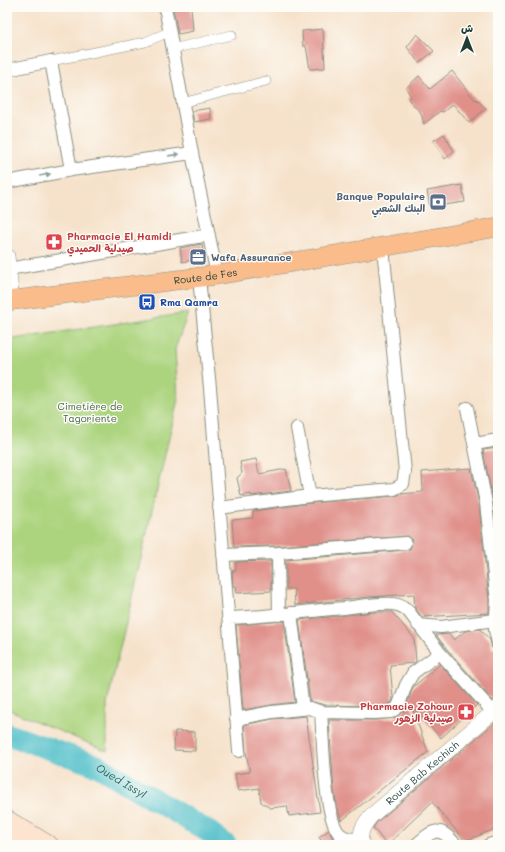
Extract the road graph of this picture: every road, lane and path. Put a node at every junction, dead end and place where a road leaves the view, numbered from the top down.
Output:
1 (165, 7) edge
2 (169, 32) junction
3 (232, 36) dead end
4 (172, 49) junction
5 (51, 61) junction
6 (7, 70) edge
7 (266, 81) dead end
8 (182, 103) junction
9 (192, 153) junction
10 (71, 170) junction
11 (7, 182) edge
12 (498, 227) edge
13 (209, 235) junction
14 (383, 247) junction
15 (7, 262) edge
16 (208, 276) junction
17 (9, 301) edge
18 (467, 408) dead end
19 (297, 428) dead end
20 (498, 440) edge
21 (475, 444) junction
22 (310, 496) junction
23 (219, 508) junction
24 (405, 543) dead end
25 (278, 553) junction
26 (223, 555) junction
27 (497, 591) edge
28 (291, 613) junction
29 (279, 615) junction
30 (228, 618) junction
31 (495, 620) junction
32 (418, 625) junction
33 (498, 643) edge
34 (440, 653) junction
35 (303, 709) junction
36 (495, 710) edge
37 (321, 712) junction
38 (236, 719) junction
39 (239, 751) dead end
40 (7, 819) edge
41 (7, 836) edge
42 (498, 842) edge
43 (361, 843) edge
44 (24, 845) edge
45 (50, 845) edge
46 (416, 845) edge
47 (456, 845) edge
48 (489, 845) edge

1 - 2 street
2 - 4 street
2 - 5 street
3 - 4 street
4 - 8 street
5 - 6 street
5 - 10 street
7 - 8 street
8 - 9 street
10 -> 9 street
9 - 13 street
11 -> 10 street
12 - 14 main road, Route de Fes
13 - 15 street
13 - 16 street
14 - 16 main road, Route de Fes
14 - 22 street
15 - 17 street
16 - 17 main road, Route de Fes
16 - 23 street
18 - 21 street
19 - 22 street
20 - 21 street
21 - 27 street
22 - 23 street
23 - 26 street
24 - 25 street
25 - 26 street
25 - 29 street
26 - 30 street
27 - 31 street
28 - 29 street
28 - 32 street
28 - 35 street
29 - 30 street
30 - 38 street
31 - 32 street
31 - 33 street
32 - 34 street
34 - 36 street
34 - 37 street
35 - 37 street
35 - 38 street
36 - 43 street, Route Bab Kechich
37 - 43 street
38 - 39 street
40 - 45 main road
41 - 44 main road
42 - 48 street
46 - 47 street

